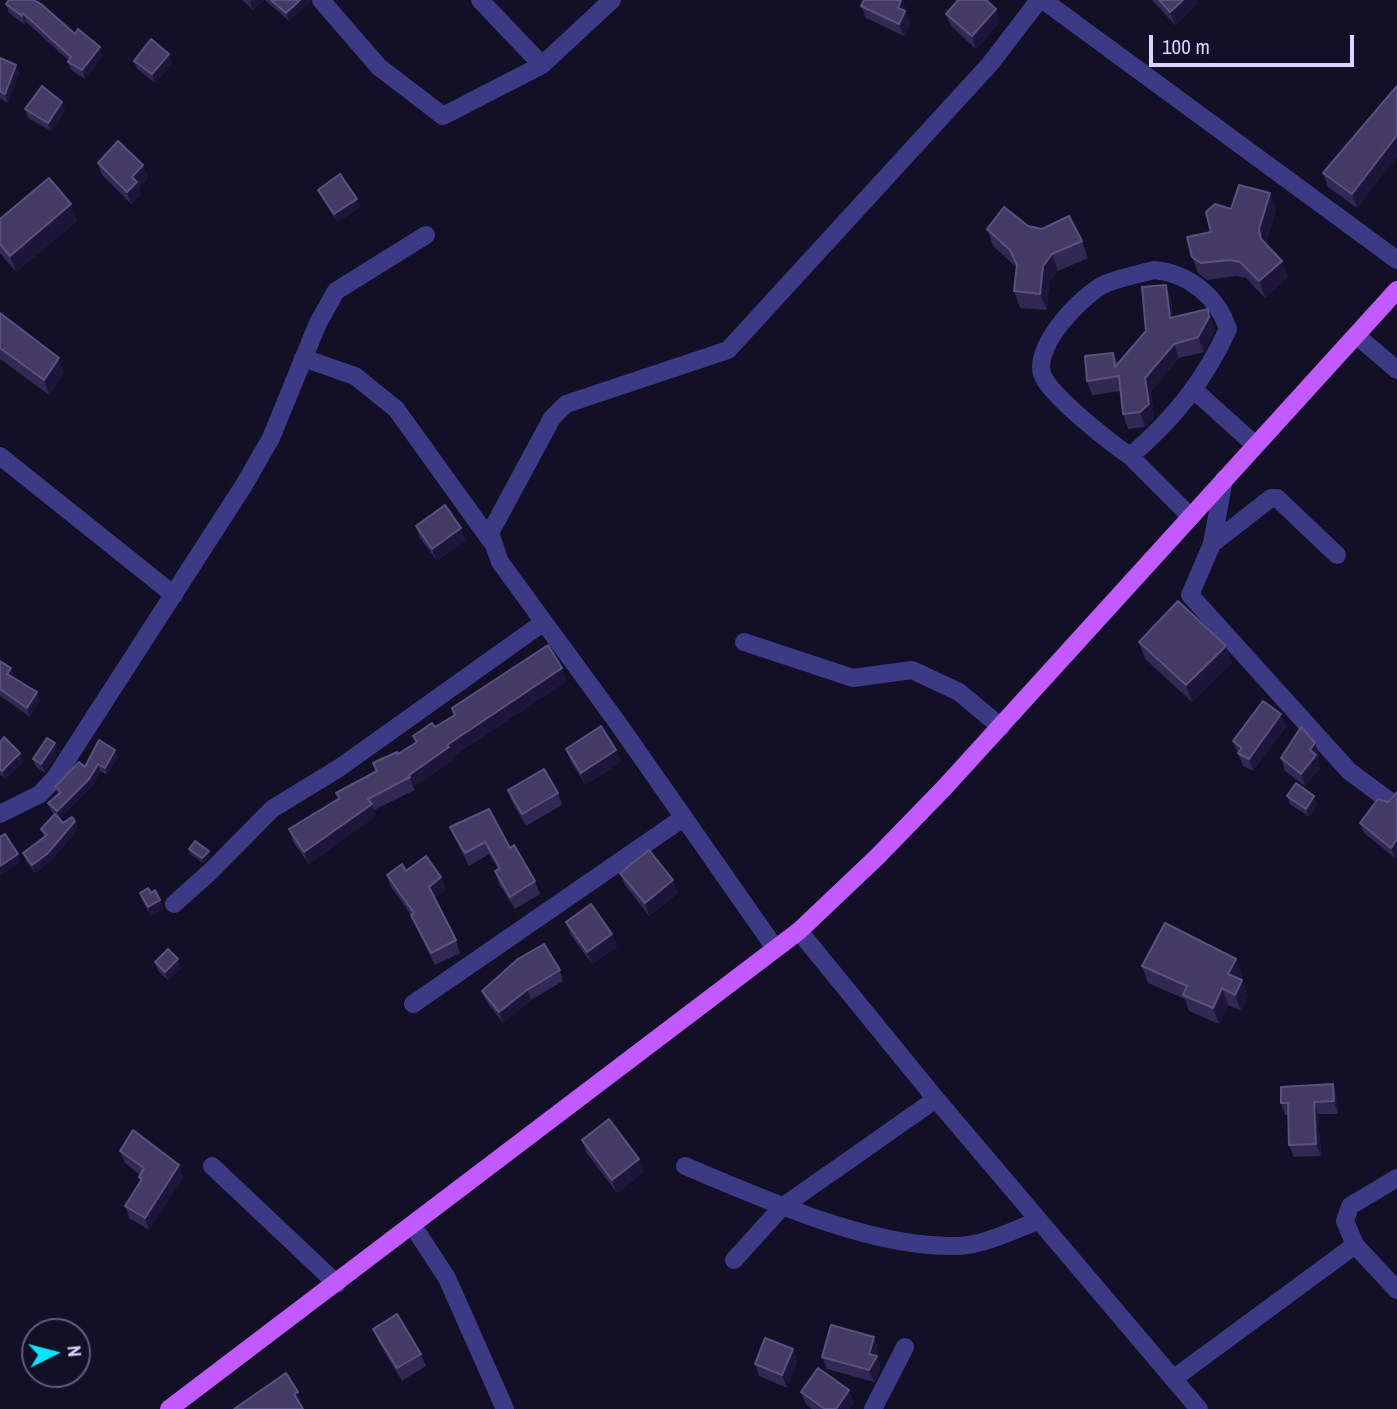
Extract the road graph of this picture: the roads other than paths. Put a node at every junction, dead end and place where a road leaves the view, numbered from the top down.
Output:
1 (321, 0) edge
2 (480, 0) edge
3 (612, 0) edge
4 (1041, 0) edge
5 (542, 65) junction
6 (426, 235) dead end
7 (1397, 260) edge
8 (1397, 290) edge
9 (1357, 336) junction
10 (303, 358) junction
11 (1397, 370) edge
12 (1194, 390) junction
13 (1254, 444) junction
14 (0, 456) edge
15 (1130, 456) junction
16 (1224, 479) junction
17 (1191, 517) junction
18 (491, 541) junction
19 (1212, 544) junction
20 (1337, 555) dead end
21 (174, 596) junction
22 (544, 622) junction
23 (744, 642) dead end
24 (1001, 727) junction
25 (1388, 800) edge
26 (0, 814) edge
27 (683, 818) junction
28 (174, 904) dead end
29 (799, 931) junction
30 (775, 948) junction
31 (413, 1004) dead end
32 (936, 1099) junction
33 (212, 1166) dead end
34 (685, 1166) dead end
35 (1397, 1178) edge
36 (782, 1207) junction
37 (1038, 1221) junction
38 (413, 1226) junction
39 (1355, 1245) junction
40 (734, 1260) dead end
41 (337, 1284) junction
42 (1397, 1290) edge
43 (905, 1347) dead end
44 (1173, 1379) junction
45 (169, 1409) edge
46 (505, 1409) edge
47 (873, 1409) edge
48 (1199, 1409) edge

1 - 5 street
2 - 5 street
3 - 5 street
4 - 7 street
4 - 18 street
6 - 10 street
8 - 9 main road
9 - 11 street
9 - 13 main road
10 - 18 street
10 - 21 street
12 - 13 street
12 - 15 street
12 - 15 street
13 - 16 main road
14 - 21 street
15 - 17 street
16 - 17 main road
16 - 19 street
17 - 24 main road
18 - 22 street
19 - 20 street
19 - 25 street
21 - 26 street
22 - 27 street
22 - 28 street
23 - 24 street
24 - 29 main road
27 - 30 street
27 - 31 street
29 - 30 main road
29 - 32 street
30 - 38 main road
32 - 36 street
32 - 37 street
33 - 41 street
34 - 36 street
35 - 39 street
36 - 37 street
36 - 40 street
37 - 44 street
38 - 41 main road
38 - 46 street
39 - 42 street
39 - 44 street
41 - 45 main road
43 - 47 street
44 - 48 street

